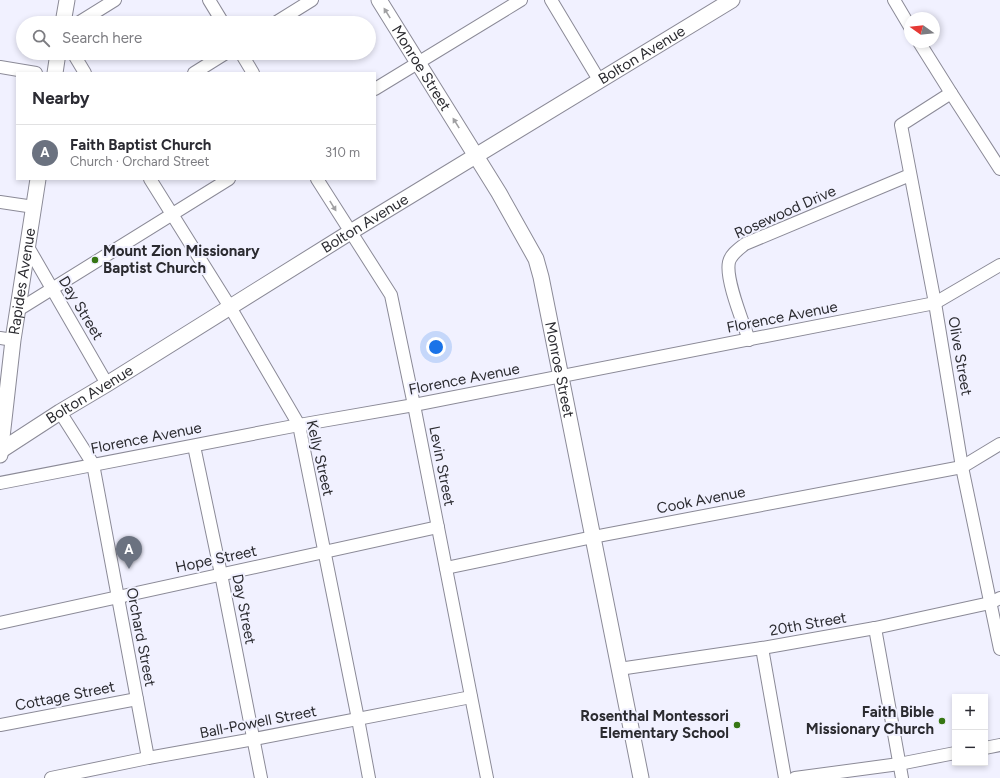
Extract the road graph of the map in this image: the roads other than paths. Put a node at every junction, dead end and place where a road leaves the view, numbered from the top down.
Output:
1 (67, 0) edge
2 (115, 0) edge
3 (209, 0) edge
4 (312, 0) edge
5 (379, 0) edge
6 (521, 0) edge
7 (551, 0) edge
8 (894, 0) edge
9 (728, 1) edge
10 (64, 16) edge
11 (89, 16) edge
12 (219, 16) edge
13 (286, 16) edge
14 (904, 17) edge
15 (923, 48) edge
16 (57, 60) edge
17 (78, 60) edge
18 (215, 60) edge
19 (246, 60) edge
20 (418, 63) junction
21 (0, 68) edge
22 (29, 72) edge
23 (55, 72) edge
24 (85, 72) edge
25 (196, 72) edge
26 (252, 72) edge
27 (599, 80) junction
28 (376, 88) edge
29 (951, 93) junction
30 (477, 156) junction
31 (1000, 169) edge
32 (910, 175) junction
33 (38, 180) edge
34 (151, 180) edge
35 (226, 180) edge
36 (318, 180) edge
37 (0, 202) edge
38 (34, 207) junction
39 (171, 214) junction
40 (350, 232) junction
41 (28, 248) junction
42 (1000, 265) edge
43 (51, 288) junction
44 (934, 303) junction
45 (230, 307) junction
46 (18, 310) junction
47 (7, 339) edge
48 (749, 340) junction
49 (561, 376) junction
50 (107, 384) junction
51 (414, 405) junction
52 (60, 412) junction
53 (299, 425) junction
54 (1000, 444) edge
55 (194, 446) junction
56 (0, 452) edge
57 (93, 464) junction
58 (962, 467) junction
59 (0, 483) edge
60 (438, 527) junction
61 (593, 537) junction
62 (324, 553) junction
63 (446, 568) junction
64 (221, 574) junction
65 (118, 597) junction
66 (995, 601) edge
67 (0, 623) edge
68 (875, 628) junction
69 (762, 648) junction
70 (1000, 649) edge
71 (619, 669) junction
72 (471, 697) junction
73 (137, 699) junction
74 (358, 719) junction
75 (0, 725) edge
76 (254, 740) junction
77 (1000, 745) edge
78 (988, 747) edge
79 (952, 754) edge
80 (148, 758) junction
81 (899, 764) junction
82 (51, 778) edge
83 (261, 778) edge
84 (368, 778) edge
85 (487, 778) edge
86 (641, 778) edge
87 (785, 778) edge
88 (795, 778) edge
89 (902, 778) edge

1 - 10 main road
2 - 11 street
3 - 12 street
4 - 13 street
20 -> 5 main road, Monroe Street
6 - 20 street
7 - 27 street
8 - 14 street
9 - 27 main road, Bolton Avenue
15 - 29 street
16 - 23 main road
17 - 24 street
18 - 25 street
19 - 26 street
20 - 28 street
30 -> 20 main road, Monroe Street
21 - 22 street
27 - 30 main road, Bolton Avenue
29 - 31 street
29 - 32 street, Olive Street
30 - 40 main road, Bolton Avenue
30 - 49 main road, Monroe Street
32 - 44 street, Olive Street
32 - 48 street, Rosewood Drive
33 - 38 main road, Rapides Avenue
34 - 39 street, Kelly Street
35 - 39 street
36 -> 40 street, Levin Street
37 - 38 street
38 - 41 main road, Rapides Avenue
39 - 43 street
39 - 45 street, Kelly Street
40 - 45 main road, Bolton Avenue
40 - 51 street, Levin Street
41 - 43 street, Day Street
41 - 46 main road, Rapides Avenue
42 - 44 street, Florence Avenue
43 - 46 street
43 - 50 street, Day Street
44 - 48 street, Florence Avenue
44 - 58 street, Olive Street
45 - 50 main road, Bolton Avenue
45 - 53 street, Kelly Street
46 - 47 main road, Rapides Avenue
47 - 56 main road, Rapides Avenue
48 - 49 street, Florence Avenue
49 - 51 street, Florence Avenue
49 - 61 main road, Monroe Street
50 - 52 main road, Bolton Avenue
51 - 53 street, Florence Avenue
51 - 60 street, Levin Street
52 - 56 main road, Bolton Avenue
52 - 57 street, Orchard Street
53 - 55 street, Florence Avenue
53 - 62 street, Kelly Street
54 - 58 street
55 - 57 street, Florence Avenue
55 - 64 street, Day Street
57 - 59 street, Florence Avenue
57 - 65 street, Orchard Street
58 - 61 street, Cook Avenue
58 - 66 street, Olive Street
60 - 62 street, Hope Street
60 - 63 street, Levin Street
61 - 63 street, Cook Avenue
61 - 71 main road, Monroe Street
62 - 64 street, Hope Street
62 - 74 street, Kelly Street
63 - 72 street, Levin Street
64 - 65 street, Hope Street
64 - 76 street, Day Street
65 - 67 street, Hope Street
65 - 73 street, Orchard Street
66 - 68 street, 20th Street
66 - 70 street, Olive Street
68 - 69 street, 20th Street
68 - 81 street
69 - 71 street, 20th Street
69 - 87 street
71 - 86 main road, Monroe Street
72 - 74 street, Ball-Powell Street
72 - 85 street, Levin Street
73 - 75 street, Cottage Street
73 - 80 street, Orchard Street
74 - 76 street, Ball-Powell Street
74 - 84 street, Kelly Street
76 - 80 street, Ball-Powell Street
76 - 83 street, Day Street
77 - 78 street
79 - 81 street
80 - 82 street, Ball-Powell Street
81 - 88 street
81 - 89 street

